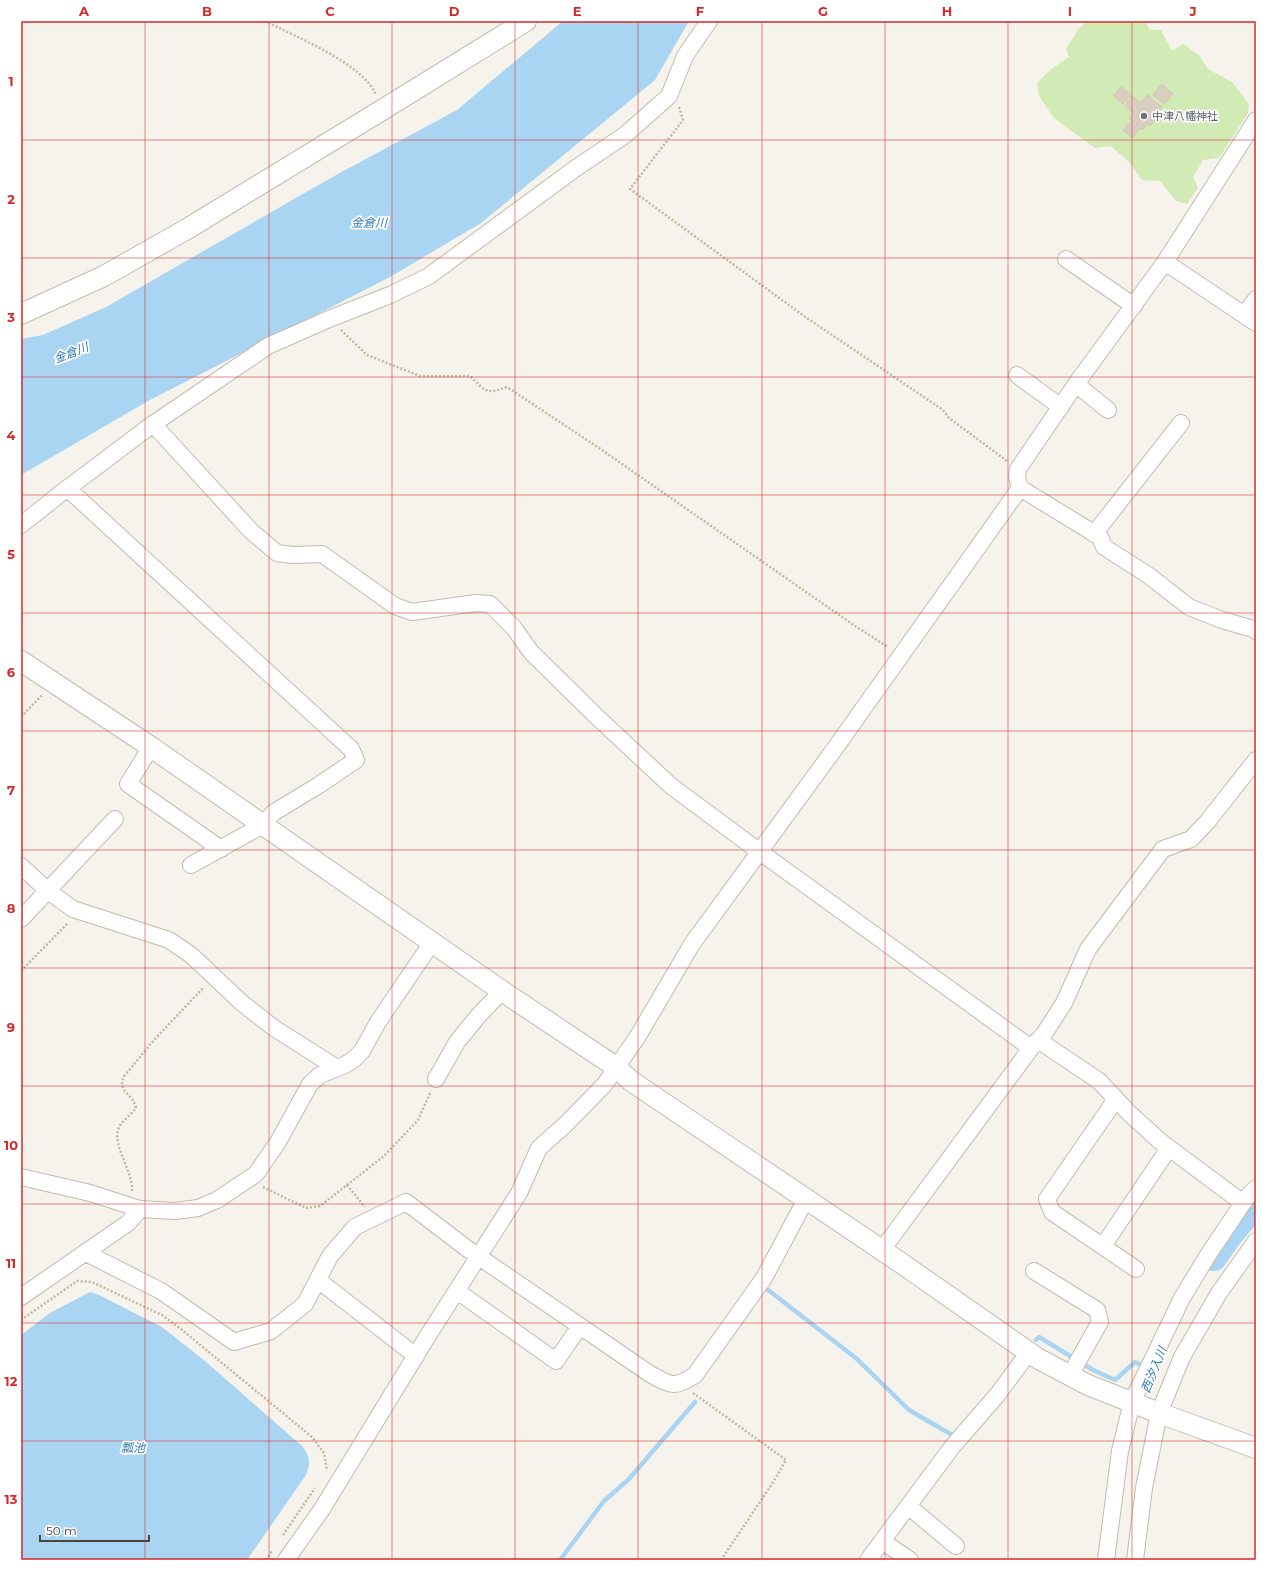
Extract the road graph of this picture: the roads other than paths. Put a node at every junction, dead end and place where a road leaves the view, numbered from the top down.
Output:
1 (526, 21) edge
2 (709, 21) edge
3 (1256, 120) edge
4 (1066, 260) dead end
5 (1166, 262) junction
6 (1256, 299) edge
7 (1134, 306) junction
8 (21, 314) edge
9 (1250, 319) edge
10 (1017, 375) dead end
11 (1076, 384) junction
12 (1061, 407) junction
13 (1108, 410) dead end
14 (1181, 423) dead end
15 (153, 424) junction
16 (68, 488) junction
17 (1020, 488) junction
18 (21, 525) edge
19 (1094, 534) junction
20 (1256, 631) edge
21 (21, 661) edge
22 (151, 748) junction
23 (1256, 760) edge
24 (115, 819) dead end
25 (263, 825) junction
26 (221, 849) junction
27 (760, 852) junction
28 (191, 864) dead end
29 (21, 866) edge
30 (48, 890) junction
31 (21, 919) edge
32 (433, 942) junction
33 (502, 991) junction
34 (1035, 1044) junction
35 (616, 1067) junction
36 (337, 1068) junction
37 (436, 1079) road end
38 (1116, 1099) junction
39 (1169, 1148) junction
40 (21, 1177) edge
41 (1256, 1188) edge
42 (806, 1199) junction
43 (1243, 1203) junction
44 (135, 1207) junction
45 (1103, 1246) junction
46 (1254, 1247) edge
47 (882, 1250) junction
48 (86, 1253) junction
49 (479, 1255) junction
50 (1136, 1269) dead end
51 (1034, 1271) dead end
52 (318, 1280) junction
53 (457, 1291) junction
54 (21, 1297) edge
55 (580, 1326) junction
56 (1029, 1352) junction
57 (416, 1356) junction
58 (1075, 1366) junction
59 (1132, 1402) junction
60 (1159, 1414) junction
61 (1256, 1448) edge
62 (908, 1506) junction
63 (882, 1541) junction
64 (956, 1546) dead end
65 (286, 1560) edge
66 (868, 1560) edge
67 (910, 1560) edge
68 (1106, 1560) edge
69 (1135, 1560) edge

1 - 8 street
2 - 15 street
3 - 5 street
4 - 7 street
5 - 7 street
5 - 9 street
6 - 9 street
7 - 11 street
10 - 12 street
11 - 12 street
11 - 13 street
12 - 17 street
14 - 19 street
15 - 16 street
15 - 27 street
16 - 18 street
16 - 25 street
17 - 19 street
17 - 27 street
19 - 20 street
21 - 22 street
22 - 25 street
22 - 26 street
23 - 34 street
24 - 30 street
25 - 26 street
25 - 32 street
26 - 28 street
27 - 34 street
27 - 35 street
29 - 30 street
30 - 31 street
30 - 36 street
32 - 33 street
32 - 36 street
33 - 35 street
33 - 37 street
34 - 38 street
34 - 47 street
35 - 42 street
35 - 49 street
36 - 44 street
38 - 39 street
38 - 45 street
39 - 43 street
39 - 45 street
40 - 44 street
41 - 43 street
42 - 47 street
42 - 55 street
43 - 59 street
44 - 48 street
45 - 50 street
46 - 60 street
47 - 56 street
48 - 52 street
48 - 54 street
49 - 52 street
49 - 53 street
49 - 55 street
51 - 58 street
52 - 57 street
53 - 55 street
53 - 57 street
56 - 58 street
56 - 62 street
57 - 65 street
58 - 59 street
59 - 60 street
59 - 68 street
60 - 61 street
60 - 69 street
62 - 63 street
62 - 64 street
63 - 66 street
63 - 67 street

